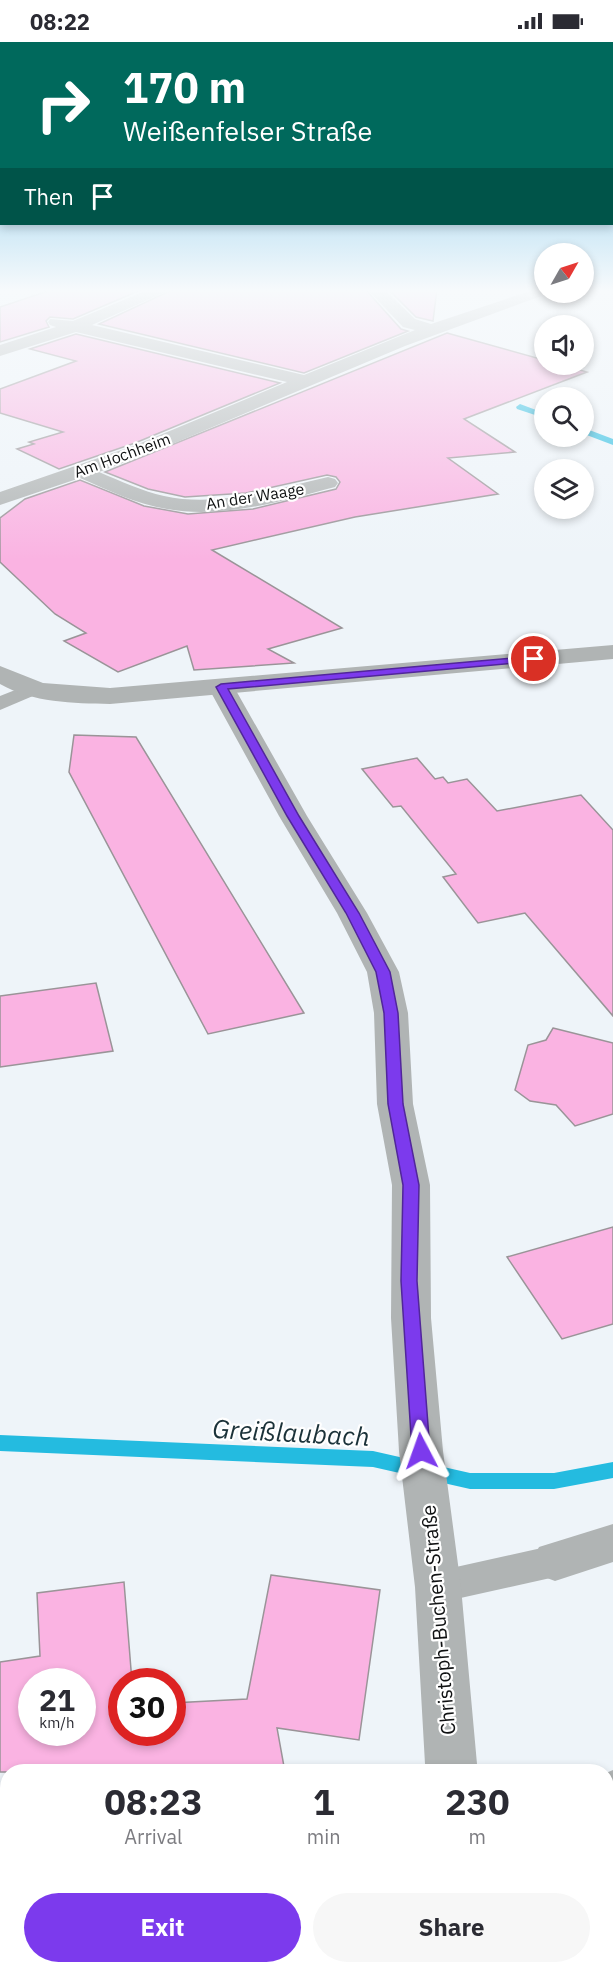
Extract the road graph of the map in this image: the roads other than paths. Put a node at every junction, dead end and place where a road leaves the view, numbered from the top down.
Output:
1 (298, 379) edge
2 (302, 380) joint
3 (79, 471) junction
4 (328, 483) dead end
5 (0, 499) edge
6 (613, 652) edge
7 (0, 673) edge
8 (221, 687) junction
9 (33, 689) junction
10 (0, 704) edge
11 (613, 1544) edge
12 (555, 1561) joint
13 (438, 1587) junction
14 (451, 1764) edge

1 - 2 street
2 - 3 street, Am Hochheim
3 - 4 street, An der Waage
3 - 5 street, Am Hochheim
6 - 8 street
7 - 9 street
8 - 9 street
8 - 13 street, Christoph-Buchen-Straße
9 - 10 lane
11 - 12 street
12 - 13 lane
13 - 14 street, Christoph-Buchen-Straße

